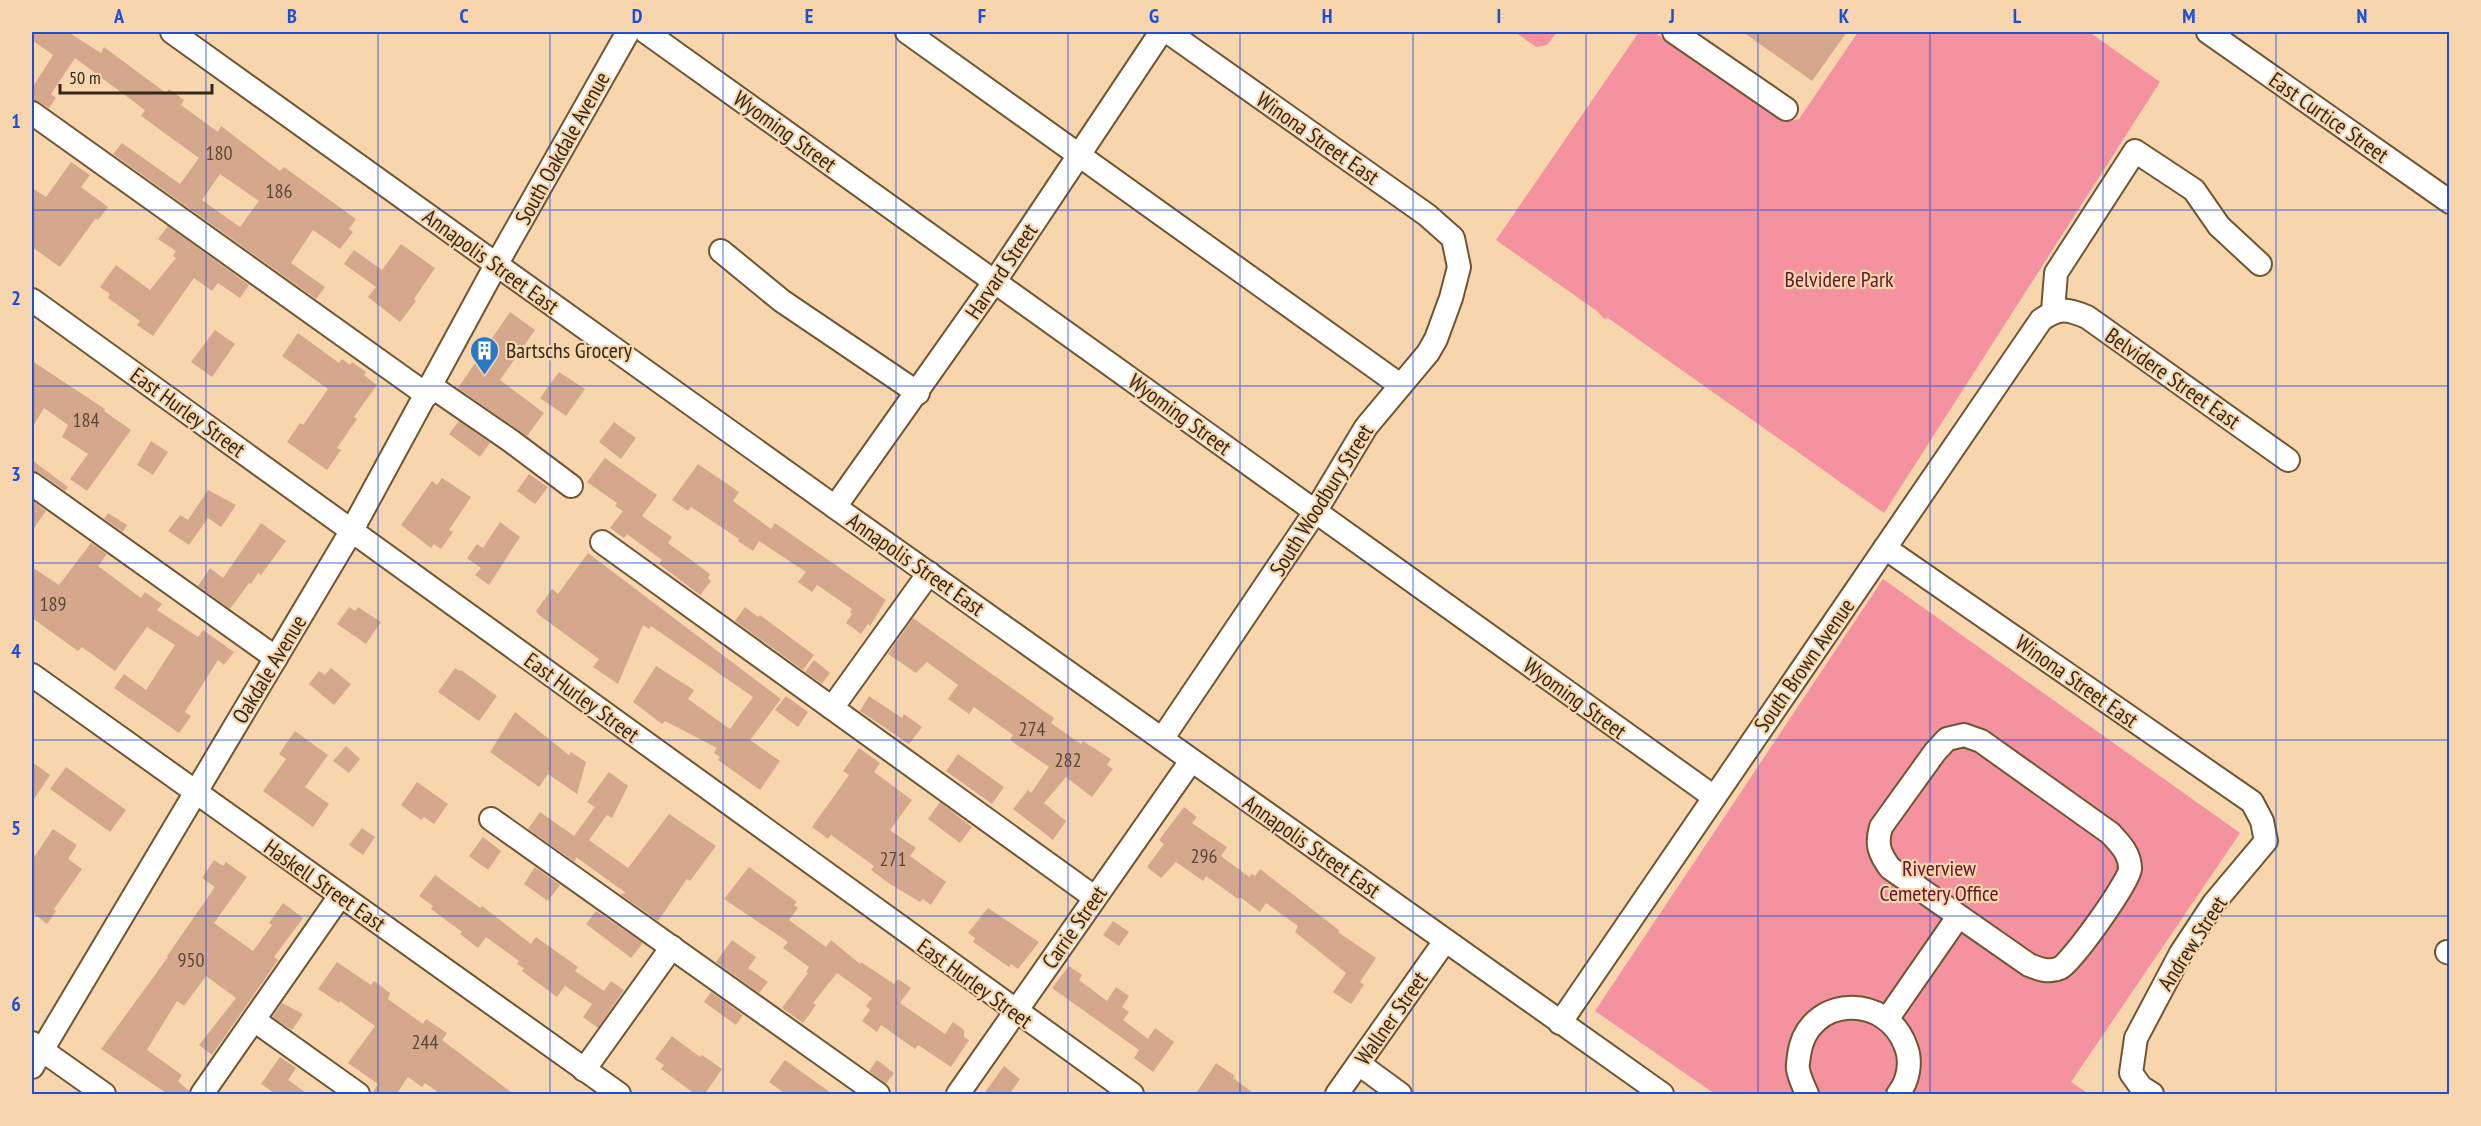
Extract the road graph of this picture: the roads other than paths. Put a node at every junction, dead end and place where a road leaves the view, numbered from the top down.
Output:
1 (172, 32) edge
2 (628, 32) edge
3 (646, 32) edge
4 (907, 32) edge
5 (1161, 32) edge
6 (1168, 32) edge
7 (1674, 32) edge
8 (2208, 32) edge
9 (1786, 109) dead end
10 (32, 113) edge
11 (1079, 155) junction
12 (2450, 202) edge
13 (721, 251) dead end
14 (1457, 255) joint
15 (2260, 264) dead end
16 (496, 265) junction
17 (995, 281) junction
18 (32, 300) edge
19 (2053, 311) junction
20 (1400, 385) junction
21 (429, 391) junction
22 (918, 393) junction
23 (2288, 459) dead end
24 (32, 484) edge
25 (571, 486) dead end
26 (836, 507) junction
27 (1315, 512) junction
28 (352, 530) junction
29 (602, 542) dead end
30 (1884, 548) junction
31 (929, 573) junction
32 (276, 658) junction
33 (32, 675) edge
34 (832, 708) junction
35 (1162, 739) junction
36 (1191, 761) junction
37 (195, 793) junction
38 (1714, 797) junction
39 (491, 819) dead end
40 (2262, 821) joint
41 (340, 896) junction
42 (1094, 897) junction
43 (1958, 917) junction
44 (1445, 941) junction
45 (672, 947) junction
46 (1015, 1012) junction
47 (1888, 1018) junction
48 (254, 1020) junction
49 (1560, 1023) junction
50 (35, 1054) edge
51 (1359, 1064) junction
52 (584, 1070) junction
53 (1900, 1094) edge
54 (104, 1095) edge
55 (202, 1095) edge
56 (358, 1095) edge
57 (619, 1095) edge
58 (878, 1095) edge
59 (958, 1095) edge
60 (1132, 1095) edge
61 (1337, 1095) edge
62 (1400, 1095) edge
63 (1662, 1095) edge
64 (1807, 1095) edge
65 (2151, 1095) edge

1 - 16 street, Annapolis Street East
2 - 16 street, South Oakdale Avenue
3 - 17 street, Wyoming Street
4 - 11 street
5 - 11 street, Harvard Street
6 - 14 street, Winona Street East
7 - 9 street
8 - 12 street, East Curtice Street
10 - 21 street
11 - 17 street, Harvard Street
11 - 20 street
13 - 22 street
14 - 20 street, South Woodbury Street
15 - 19 street
16 - 21 street, Oakdale Avenue
16 - 26 street, Annapolis Street East
17 - 22 street, Harvard Street
17 - 27 street, Wyoming Street
18 - 28 street, East Hurley Street
19 - 23 street, Belvidere Street East
19 - 30 street, South Brown Avenue
20 - 27 street, South Woodbury Street
21 - 25 street
21 - 28 street, Oakdale Avenue
22 - 26 street, Harvard Street
24 - 32 street
26 - 31 street, Annapolis Street East
27 - 35 street, South Woodbury Street
27 - 38 street, Wyoming Street
28 - 32 street, Oakdale Avenue
28 - 46 street, East Hurley Street
29 - 34 street
30 - 38 street, South Brown Avenue
30 - 40 street, Winona Street East
31 - 34 street
31 - 35 street, Annapolis Street East
32 - 37 street, Oakdale Avenue
33 - 37 street, Haskell Street East
34 - 42 street
35 - 36 street, Annapolis Street East
36 - 42 street, Carrie Street
36 - 44 street, Annapolis Street East
37 - 41 street, Haskell Street East
37 - 50 street, Oakdale Avenue
38 - 49 street, South Brown Avenue
39 - 45 street
40 - 65 street, Andrew Street
41 - 48 street
41 - 52 street, Haskell Street East
42 - 46 street, Carrie Street
43 - 43 street
43 - 47 street
44 - 49 street, Annapolis Street East
44 - 51 street, Wallner Street
45 - 52 street
45 - 58 street
46 - 59 street, Carrie Street
46 - 60 street, East Hurley Street
47 - 53 street
47 - 64 street
48 - 55 street
48 - 56 street
49 - 63 street, Annapolis Street East
50 - 54 street
51 - 61 street, Wallner Street
51 - 62 street
52 - 57 street, Haskell Street East

